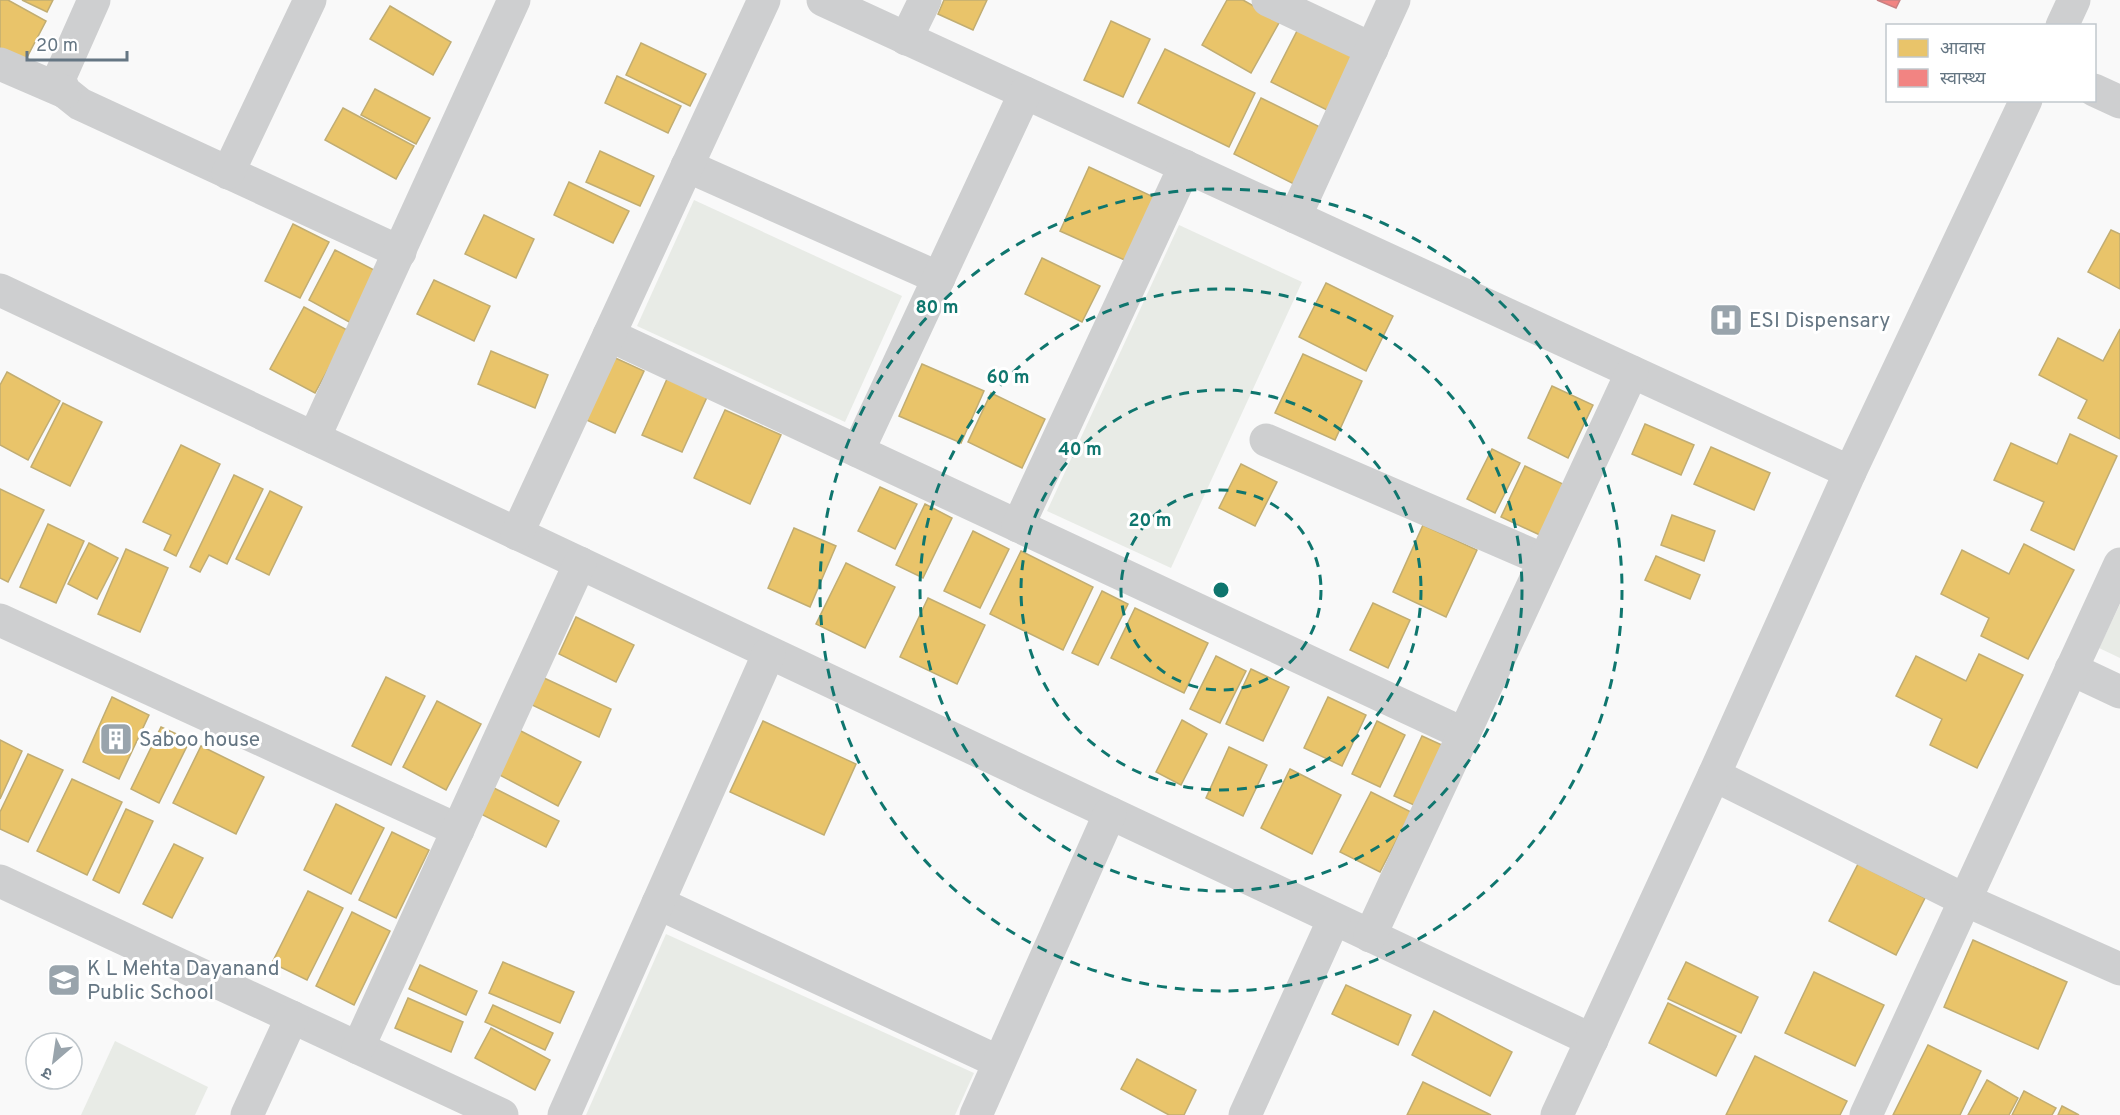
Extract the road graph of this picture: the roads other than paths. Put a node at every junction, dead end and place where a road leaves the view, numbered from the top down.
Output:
1 (94, 0) edge
2 (310, 0) edge
3 (514, 0) edge
4 (764, 0) edge
5 (823, 0) edge
6 (925, 0) edge
7 (1268, 0) edge
8 (1394, 0) edge
9 (2074, 0) edge
10 (2063, 24) edge
11 (906, 39) junction
12 (1372, 48) junction
13 (0, 63) edge
14 (2096, 91) edge
15 (65, 92) junction
16 (1025, 93) junction
17 (2025, 102) edge
18 (2120, 102) edge
19 (687, 166) junction
20 (1185, 166) junction
21 (228, 173) junction
22 (1295, 217) junction
23 (400, 252) junction
24 (939, 278) junction
25 (2, 296) edge
26 (609, 335) junction
27 (1632, 372) junction
28 (315, 438) junction
29 (1266, 440) dead end
30 (858, 451) junction
31 (1850, 472) junction
32 (1018, 526) junction
33 (517, 534) junction
34 (1544, 560) junction
35 (580, 563) junction
36 (2120, 564) edge
37 (0, 620) edge
38 (769, 653) junction
39 (2071, 669) junction
40 (2120, 692) edge
41 (1464, 734) junction
42 (1714, 775) junction
43 (1110, 813) junction
44 (458, 830) junction
45 (0, 881) edge
46 (1965, 900) junction
47 (658, 903) junction
48 (1334, 919) junction
49 (1370, 936) junction
50 (2120, 969) edge
51 (292, 1017) junction
52 (1592, 1040) junction
53 (358, 1048) junction
54 (999, 1062) junction
55 (247, 1115) edge
56 (502, 1115) edge
57 (564, 1115) edge
58 (976, 1115) edge
59 (1245, 1115) edge
60 (1557, 1115) edge
61 (1866, 1115) edge

1 - 15 street
2 - 21 street
3 - 23 street
4 - 19 street
5 - 11 street
6 - 11 street
7 - 12 street
8 - 12 street
9 - 10 street
11 - 16 street
12 - 22 street
13 - 15 street
14 - 18 street
15 - 21 street
16 - 20 street
16 - 24 street
17 - 31 street
19 - 24 street
19 - 26 street
20 - 22 street
20 - 32 street
21 - 23 street
22 - 27 street
23 - 28 street
24 - 30 street
25 - 28 street
26 - 30 street
26 - 33 street
27 - 31 street
27 - 34 street
28 - 33 street
29 - 34 street
30 - 32 street
31 - 42 street
32 - 41 street
33 - 35 street
34 - 41 street
35 - 38 street
35 - 44 street
36 - 39 street
37 - 44 street
38 - 43 street
38 - 47 street
39 - 40 street
39 - 46 street
41 - 49 street
42 - 46 street
42 - 52 street
43 - 48 street
43 - 54 street
44 - 53 street
45 - 51 street
46 - 50 street
46 - 61 street
47 - 54 street
47 - 57 street
48 - 49 street
48 - 59 street
49 - 52 street
51 - 53 street
51 - 55 street
52 - 60 street
53 - 56 street
54 - 58 street

